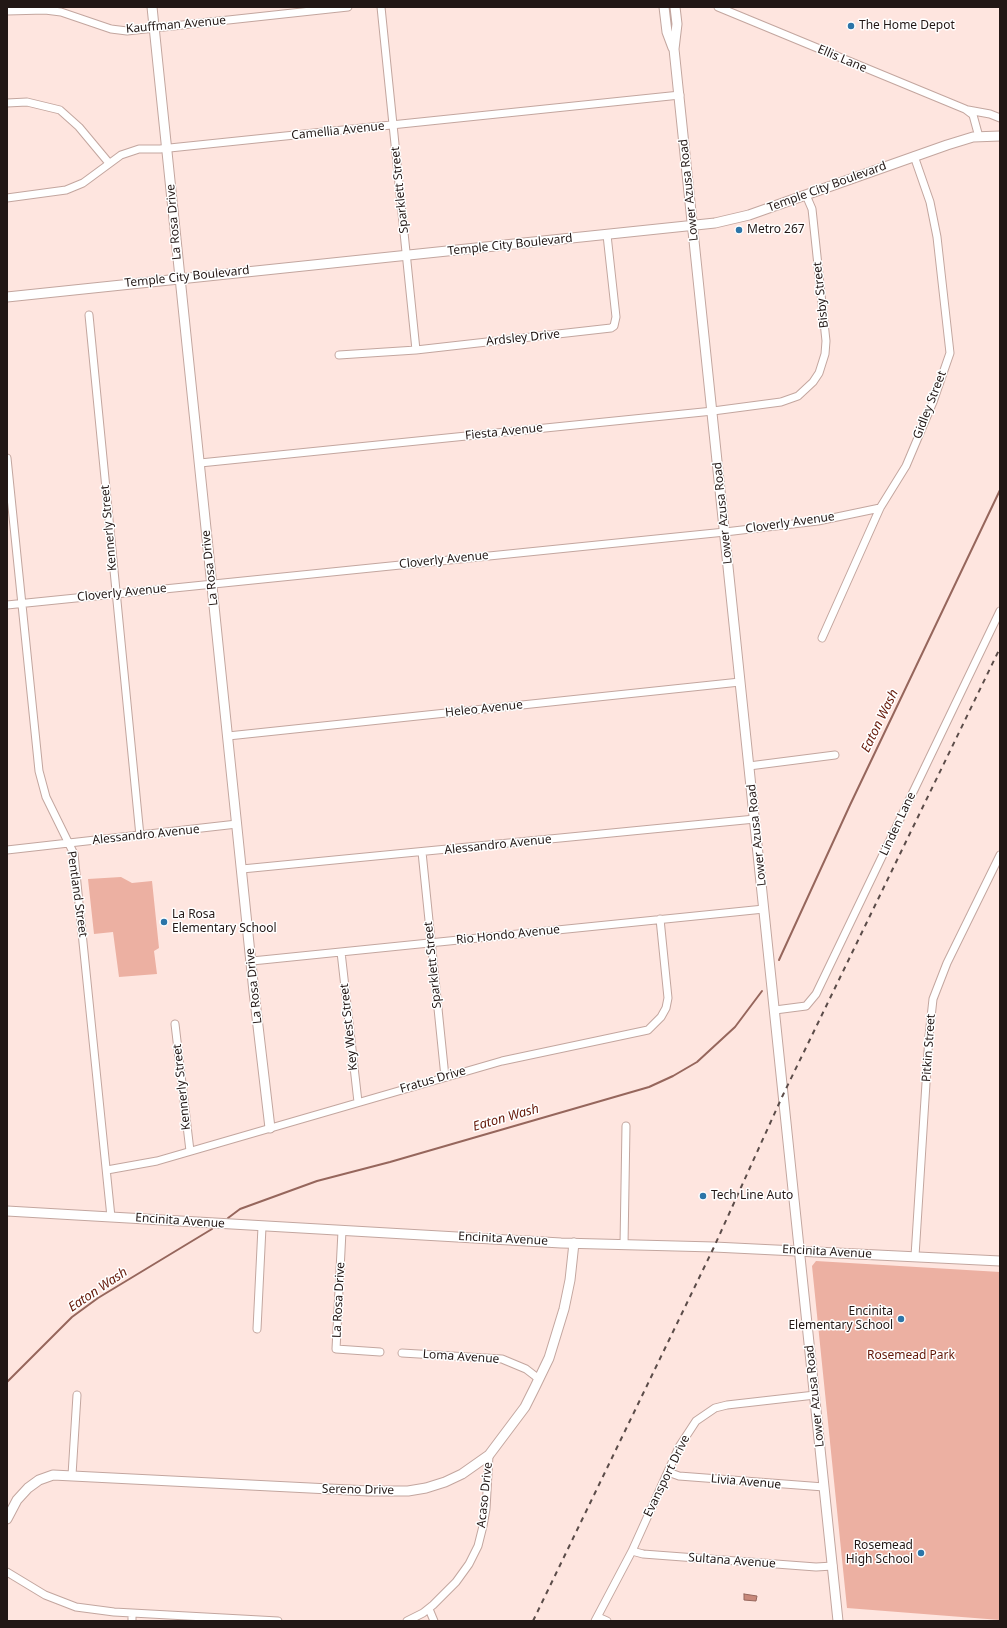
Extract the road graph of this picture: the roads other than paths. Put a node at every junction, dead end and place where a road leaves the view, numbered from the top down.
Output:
1 (152, 7) edge
2 (348, 7) edge
3 (381, 7) edge
4 (675, 7) edge
5 (718, 7) edge
6 (666, 10) edge
7 (7, 11) edge
8 (154, 28) junction
9 (674, 49) junction
10 (680, 95) junction
11 (7, 103) edge
12 (965, 110) junction
13 (1000, 118) edge
14 (393, 125) junction
15 (1000, 136) edge
16 (979, 137) junction
17 (167, 148) junction
18 (914, 156) junction
19 (109, 163) junction
20 (806, 195) junction
21 (7, 198) edge
22 (693, 225) junction
23 (607, 235) junction
24 (408, 256) junction
25 (180, 278) junction
26 (7, 297) edge
27 (89, 316) dead end
28 (416, 350) junction
29 (340, 355) dead end
30 (806, 390) joint
31 (713, 411) junction
32 (7, 458) edge
33 (200, 463) junction
34 (880, 508) junction
35 (725, 532) junction
36 (211, 584) junction
37 (116, 594) junction
38 (22, 604) junction
39 (7, 605) edge
40 (1000, 611) edge
41 (822, 638) dead end
42 (740, 682) junction
43 (228, 736) junction
44 (835, 755) dead end
45 (749, 766) junction
46 (755, 819) junction
47 (237, 824) junction
48 (140, 836) junction
49 (70, 843) junction
50 (7, 850) edge
51 (422, 852) junction
52 (1000, 855) edge
53 (242, 869) junction
54 (764, 909) junction
55 (660, 919) junction
56 (431, 943) junction
57 (341, 952) junction
58 (252, 961) junction
59 (775, 1010) junction
60 (175, 1024) dead end
61 (445, 1077) junction
62 (358, 1102) junction
63 (626, 1126) dead end
64 (270, 1128) junction
65 (190, 1151) junction
66 (107, 1170) junction
67 (7, 1211) edge
68 (111, 1217) junction
69 (262, 1227) junction
70 (342, 1231) junction
71 (574, 1243) junction
72 (624, 1245) junction
73 (799, 1251) junction
74 (915, 1256) junction
75 (1000, 1261) edge
76 (257, 1329) dead end
77 (380, 1352) dead end
78 (402, 1353) dead end
79 (539, 1379) junction
80 (77, 1395) dead end
81 (814, 1396) junction
82 (489, 1455) junction
83 (668, 1472) junction
84 (72, 1475) junction
85 (824, 1487) junction
86 (7, 1520) edge
87 (632, 1551) junction
88 (833, 1566) junction
89 (7, 1572) edge
90 (429, 1608) junction
91 (132, 1613) junction
92 (597, 1619) edge
93 (132, 1621) edge
94 (278, 1621) edge
95 (407, 1621) edge
96 (434, 1621) edge
97 (607, 1621) edge
98 (838, 1621) edge

1 - 8 street, La Rosa Drive
2 - 8 street, Kauffman Avenue
3 - 14 street, Sparklett Street
4 - 9 street, Lower Azusa Road
5 - 12 street, Ellis Lane
6 - 9 street, Lower Azusa Road
7 - 8 street, Kauffman Avenue
8 - 17 street, La Rosa Drive
9 - 10 street, Lower Azusa Road
10 - 14 street, Camellia Avenue
10 - 22 street, Lower Azusa Road
11 - 19 street
12 - 13 street, Ellis Lane
12 - 16 street
14 - 17 street, Camellia Avenue
14 - 24 street, Sparklett Street
15 - 16 street, Temple City Boulevard
16 - 18 street, Temple City Boulevard
17 - 19 street, Camellia Avenue
17 - 25 street, La Rosa Drive
18 - 20 street, Temple City Boulevard
18 - 34 street, Gidley Street
19 - 21 street, Camellia Avenue
20 - 22 street, Temple City Boulevard
20 - 30 street, Bisby Street
22 - 23 street, Temple City Boulevard
22 - 31 street, Lower Azusa Road
23 - 24 street, Temple City Boulevard
23 - 28 street, Ardsley Drive
24 - 25 street, Temple City Boulevard
24 - 28 street, Sparklett Street
25 - 26 street, Temple City Boulevard
25 - 33 street, La Rosa Drive
27 - 37 street, Kennerly Street
28 - 29 street, Ardsley Drive
30 - 31 street, Fiesta Avenue
31 - 33 street, Fiesta Avenue
31 - 35 street, Lower Azusa Road
32 - 38 street, Pentland Street
33 - 36 street, La Rosa Drive
34 - 35 street, Cloverly Avenue
34 - 41 street, Gidley Street
35 - 36 street, Cloverly Avenue
35 - 42 street, Lower Azusa Road
36 - 37 street, Cloverly Avenue
36 - 43 street, La Rosa Drive
37 - 38 street, Cloverly Avenue
37 - 48 street, Kennerly Street
38 - 39 street, Cloverly Avenue
38 - 49 street, Pentland Street
40 - 59 street, Linden Lane
42 - 43 street, Heleo Avenue
42 - 45 street, Lower Azusa Road
43 - 47 street, La Rosa Drive
44 - 45 street
45 - 46 street, Lower Azusa Road
46 - 51 street, Alessandro Avenue
46 - 54 street, Lower Azusa Road
47 - 48 street, Alessandro Avenue
47 - 53 street, La Rosa Drive
48 - 49 street, Alessandro Avenue
49 - 50 street, Alessandro Avenue
49 - 66 street, Pentland Street
51 - 53 street, Alessandro Avenue
51 - 56 street, Sparklett Street
52 - 74 street, Pitkin Street
53 - 58 street, La Rosa Drive
54 - 55 street, Rio Hondo Avenue
54 - 59 street, Lower Azusa Road
55 - 56 street, Rio Hondo Avenue
55 - 61 street, Fratus Drive
56 - 57 street, Rio Hondo Avenue
56 - 61 street, Sparklett Street
57 - 58 street, Rio Hondo Avenue
57 - 62 street, Key West Street
58 - 64 street, La Rosa Drive
59 - 73 street, Lower Azusa Road
60 - 65 street, Kennerly Street
61 - 62 street, Fratus Drive
62 - 64 street, Fratus Drive
63 - 72 street
64 - 65 street, Fratus Drive
65 - 66 street, Fratus Drive
66 - 68 street, Pentland Street
67 - 68 street, Encinita Avenue
68 - 69 street, Encinita Avenue
69 - 70 street, Encinita Avenue
69 - 76 street
70 - 71 street, Encinita Avenue
70 - 77 street, La Rosa Drive
71 - 72 street, Encinita Avenue
71 - 79 street, Sereno Drive
72 - 73 street, Encinita Avenue
73 - 74 street, Encinita Avenue
73 - 81 street, Lower Azusa Road
74 - 75 street, Encinita Avenue
78 - 79 street, Loma Avenue
79 - 82 street, Sereno Drive
80 - 84 street
81 - 83 street, Evansport Drive
81 - 85 street, Lower Azusa Road
82 - 84 street, Sereno Drive
82 - 90 street, Acaso Drive
83 - 85 street, Livia Avenue
83 - 87 street, Evansport Drive
84 - 86 street, Sereno Drive
85 - 88 street, Lower Azusa Road
87 - 88 street, Sultana Avenue
87 - 92 street, Evansport Drive
88 - 98 street, Lower Azusa Road
89 - 91 street
90 - 95 street
90 - 96 street
91 - 93 street
91 - 94 street
92 - 97 street

